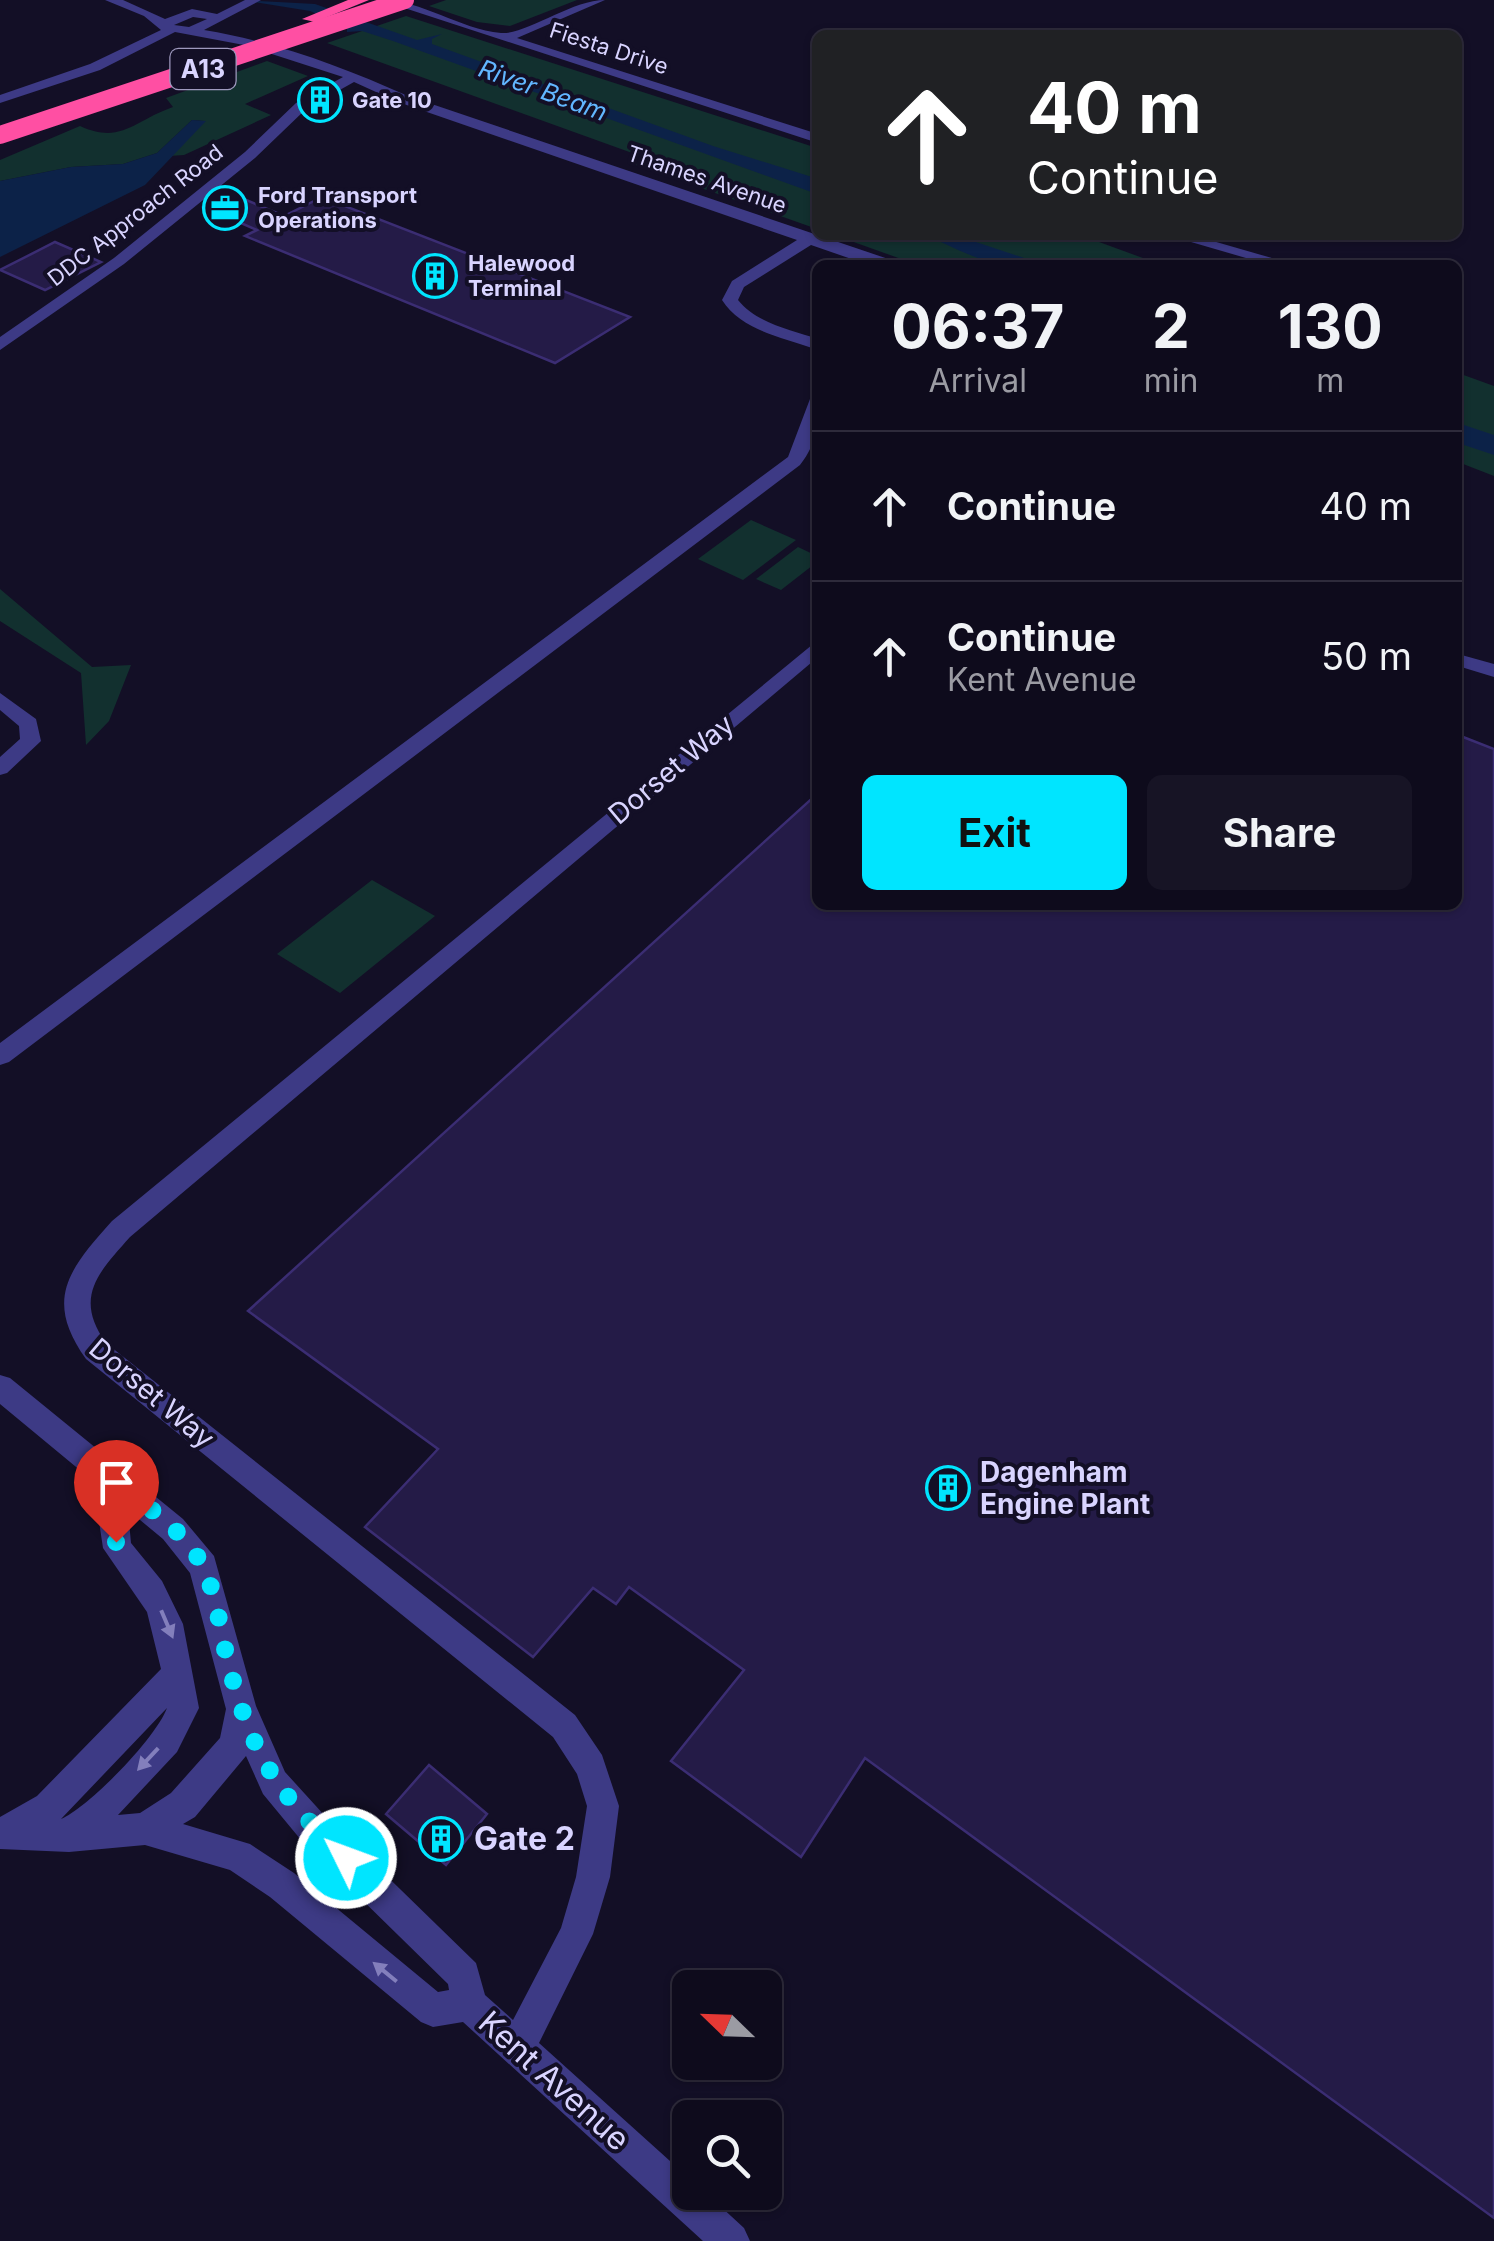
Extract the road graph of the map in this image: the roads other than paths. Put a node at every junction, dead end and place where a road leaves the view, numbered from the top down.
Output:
1 (111, 0) edge
2 (143, 0) edge
3 (255, 0) edge
4 (362, 0) edge
5 (386, 0) edge
6 (405, 0) edge
7 (599, 0) edge
8 (231, 4) edge
9 (195, 12) junction
10 (216, 20) junction
11 (168, 28) junction
12 (190, 31) junction
13 (505, 38) junction
14 (246, 41) junction
15 (358, 80) junction
16 (0, 100) edge
17 (0, 120) edge
18 (0, 136) edge
19 (812, 136) edge
20 (810, 239) joint
21 (813, 240) edge
22 (1168, 240) edge
23 (1194, 240) edge
24 (863, 260) edge
25 (1242, 260) edge
26 (1269, 260) edge
27 (812, 343) edge
28 (0, 345) edge
29 (812, 418) edge
30 (812, 651) edge
31 (1462, 661) edge
32 (1494, 671) edge
33 (0, 699) edge
34 (0, 768) edge
35 (0, 1056) edge
36 (0, 1387) edge
37 (105, 1474) junction
38 (177, 1674) junction
39 (241, 1708) junction
40 (145, 1830) junction
41 (4, 1834) edge
42 (68, 1836) junction
43 (468, 2004) junction
44 (517, 2049) junction
45 (731, 2241) edge

1 - 11 street
2 - 9 street
3 - 8 street
4 - 17 highway, A13
5 - 13 street, Fiesta Drive
6 - 18 highway, A13, bridge
7 - 13 street
8 - 9 street
8 - 10 street
9 - 10 street, Thames Avenue
9 - 11 street
10 - 12 street
10 - 14 street, Thames Avenue
11 - 12 street, Thames Avenue
11 - 16 street
12 - 14 street, Thames Avenue
13 - 19 street, Fiesta Drive
14 - 15 street, Thames Avenue
15 - 20 street, Thames Avenue
15 - 28 street, DDC Approach Road
20 - 27 street
21 - 24 street, Thames Avenue
22 - 25 street
23 - 26 street
29 - 35 street
30 - 44 street, Dorset Way
31 - 32 street
33 - 34 street
36 - 37 street
37 -> 38 street
37 - 39 street, Kent Avenue
38 - 41 street
38 -> 42 street
39 - 40 street
39 - 43 street, Kent Avenue
40 - 42 street
43 -> 40 street
41 - 42 street
43 - 44 street, Kent Avenue
44 - 45 street, Kent Avenue

